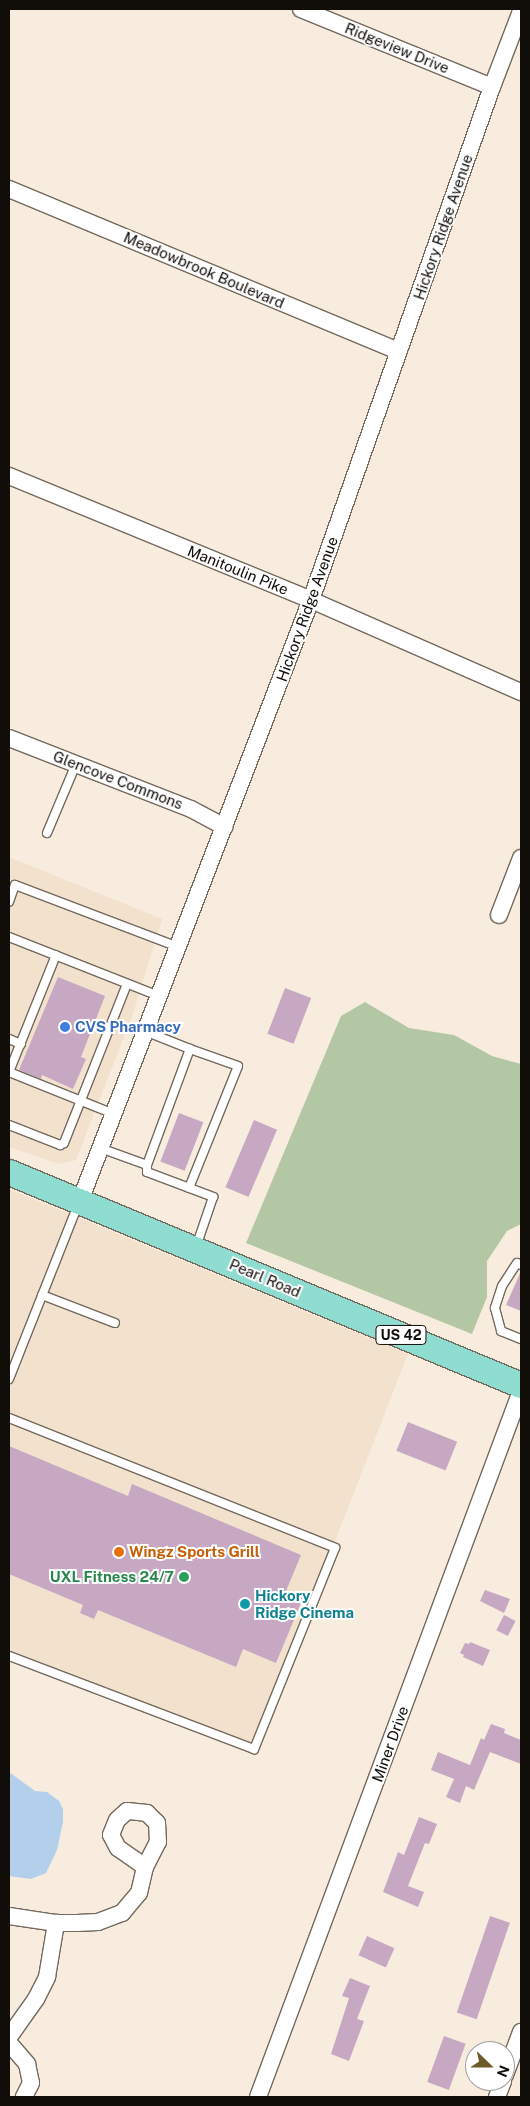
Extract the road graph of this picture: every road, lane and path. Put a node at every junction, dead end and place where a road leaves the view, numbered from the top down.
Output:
1 (301, 9) edge
2 (521, 11) edge
3 (492, 87) junction
4 (9, 189) edge
5 (399, 351) junction
6 (9, 476) edge
7 (311, 600) junction
8 (521, 692) edge
9 (9, 738) edge
10 (76, 764) junction
11 (225, 827) junction
12 (48, 833) dead end
13 (521, 858) edge
14 (12, 884) edge
15 (9, 902) edge
16 (499, 915) dead end
17 (9, 937) edge
18 (178, 948) junction
19 (56, 955) junction
20 (127, 984) junction
21 (159, 996) junction
22 (145, 1031) junction
23 (9, 1039) edge
24 (20, 1044) junction
25 (190, 1049) junction
26 (9, 1072) edge
27 (81, 1101) junction
28 (114, 1114) junction
29 (9, 1125) edge
30 (100, 1148) junction
31 (146, 1165) junction
32 (9, 1172) edge
33 (189, 1188) junction
34 (80, 1201) junction
35 (195, 1249) junction
36 (521, 1265) edge
37 (42, 1294) junction
38 (115, 1323) dead end
39 (521, 1340) edge
40 (9, 1379) edge
41 (521, 1385) edge
42 (521, 1391) edge
43 (9, 1418) edge
44 (9, 1656) edge
45 (145, 1867) dead end
46 (9, 1916) edge
47 (56, 1923) junction
48 (521, 2032) edge
49 (9, 2037) edge
50 (9, 2044) edge
51 (515, 2048) edge
52 (24, 2097) edge
53 (258, 2097) edge

1 - 3 street, Ridgeview Drive
2 - 3 street, Hickory Ridge Avenue
3 - 5 street, Hickory Ridge Avenue
4 - 5 street, Meadowbrook Boulevard
5 - 7 street, Hickory Ridge Avenue
6 - 7 street, Manitoulin Pike
7 - 8 street, Manitoulin Pike
7 - 11 street, Hickory Ridge Avenue
9 - 10 street, Glencove Commons
10 - 11 street, Glencove Commons
10 - 12 lane
11 - 18 street, Hickory Ridge Avenue
13 - 16 street
14 - 15 lane
14 - 18 lane
17 - 19 lane
18 - 21 street, Hickory Ridge Avenue
19 - 20 lane
19 - 24 lane
20 - 21 lane
20 - 27 lane
21 - 22 street, Hickory Ridge Avenue
22 - 25 lane
22 - 28 street, Hickory Ridge Avenue
23 - 24 lane
24 - 26 lane
25 - 31 lane
25 - 33 lane
26 - 27 lane
27 - 28 lane
27 - 29 lane
28 - 30 street, Hickory Ridge Avenue
30 - 31 lane
30 - 34 street, Hickory Ridge Avenue
31 - 33 lane
32 - 34 main road, Pearl Road / US 42
33 - 35 lane
34 - 35 main road, Pearl Road / US 42
34 - 37 lane
35 - 41 main road, Pearl Road / US 42
36 - 39 lane
37 - 38 lane
37 - 40 lane
42 - 53 street, Miner Drive
43 - 44 lane
45 - 47 street
46 - 47 street
47 - 49 street
48 - 51 street
50 - 52 street

